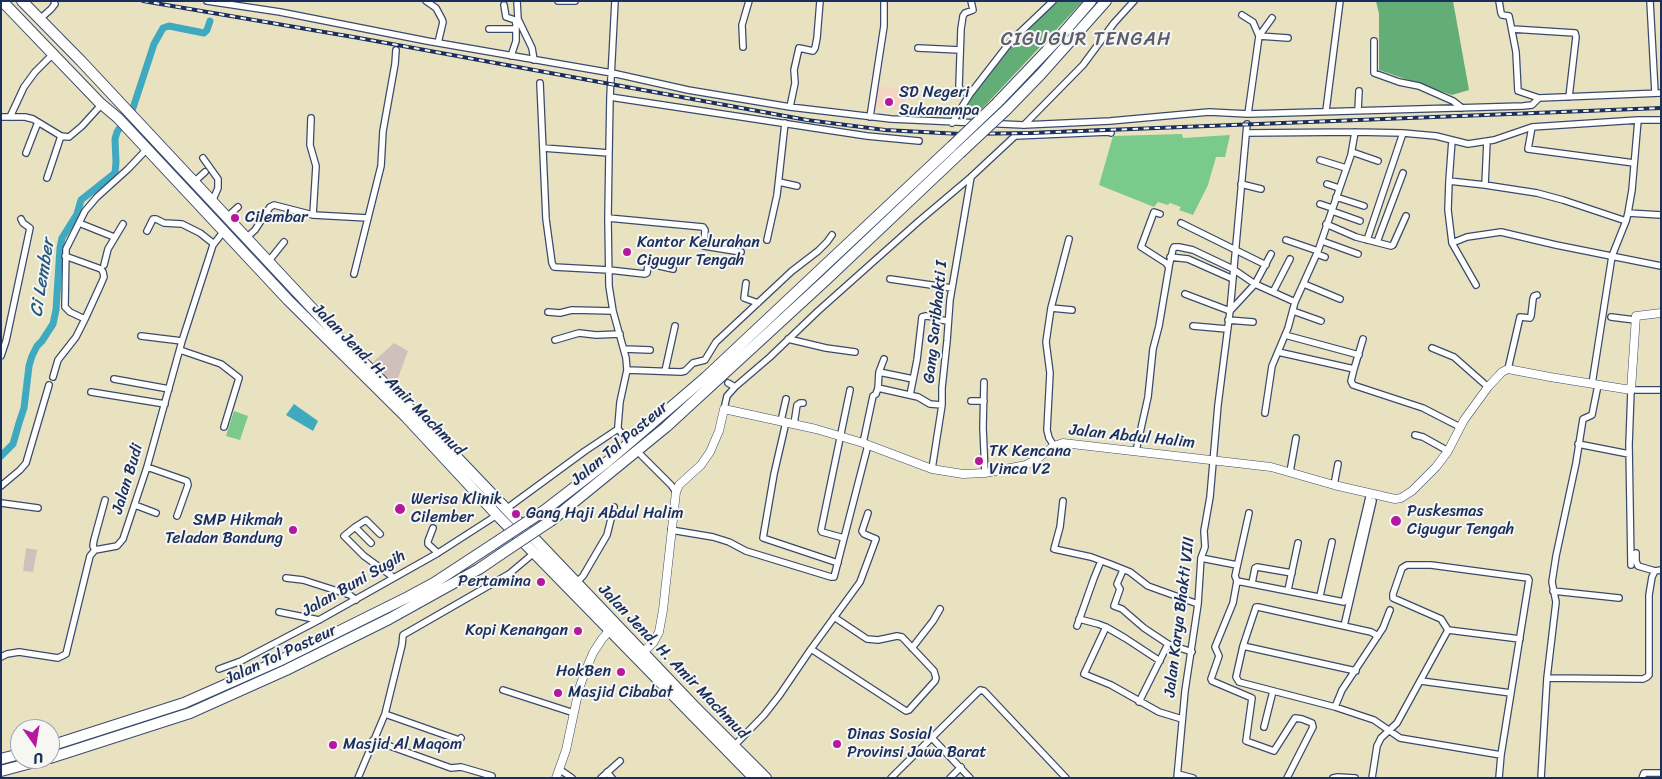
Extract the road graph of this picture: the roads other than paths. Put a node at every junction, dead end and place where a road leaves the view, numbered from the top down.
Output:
1 (22, 1) edge
2 (54, 1) edge
3 (207, 1) edge
4 (426, 1) edge
5 (517, 1) edge
6 (558, 1) edge
7 (574, 1) edge
8 (615, 1) edge
9 (749, 1) edge
10 (820, 1) edge
11 (884, 1) edge
12 (971, 1) edge
13 (1053, 1) edge
14 (1091, 1) edge
15 (1106, 1) edge
16 (1134, 1) edge
17 (1340, 1) edge
18 (1499, 1) edge
19 (1650, 1) edge
20 (4, 2) edge
21 (504, 6) dead end
22 (1242, 15) dead end
23 (1272, 18) dead end
24 (40, 19) junction
25 (489, 29) dead end
26 (516, 29) junction
27 (1512, 29) junction
28 (1259, 36) junction
29 (1288, 38) dead end
30 (1374, 40) dead end
31 (438, 43) junction
32 (743, 48) dead end
33 (918, 48) dead end
34 (396, 50) dead end
35 (960, 50) junction
36 (53, 54) junction
37 (511, 56) junction
38 (534, 60) junction
39 (612, 73) junction
40 (540, 84) dead end
41 (1359, 91) dead end
42 (1658, 93) edge
43 (970, 94) junction
44 (610, 97) junction
45 (1569, 97) junction
46 (1539, 98) junction
47 (102, 99) junction
48 (790, 107) junction
49 (1462, 108) junction
50 (1358, 110) junction
51 (1326, 111) junction
52 (127, 112) junction
53 (1248, 114) junction
54 (1, 117) edge
55 (10, 117) junction
56 (311, 118) dead end
57 (870, 118) junction
58 (1638, 120) junction
59 (1661, 120) edge
60 (38, 122) junction
61 (785, 123) junction
62 (952, 123) junction
63 (1247, 124) dead end
64 (1024, 125) junction
65 (1532, 127) junction
66 (1355, 132) junction
67 (1111, 133) dead end
68 (1246, 133) junction
69 (1404, 133) junction
70 (61, 136) junction
71 (918, 140) dead end
72 (1452, 140) junction
73 (1487, 141) junction
74 (543, 148) junction
75 (147, 149) junction
76 (956, 150) junction
77 (1352, 152) junction
78 (26, 153) dead end
79 (608, 153) junction
80 (203, 158) dead end
81 (1320, 160) dead end
82 (1378, 161) dead end
83 (1634, 163) junction
84 (1346, 168) junction
85 (206, 172) dead end
86 (1404, 173) dead end
87 (971, 177) junction
88 (47, 178) dead end
89 (1449, 181) junction
90 (194, 182) junction
91 (779, 182) junction
92 (1241, 184) junction
93 (1327, 184) dead end
94 (1484, 184) junction
95 (797, 186) dead end
96 (1339, 188) junction
97 (1261, 189) dead end
98 (1336, 197) junction
99 (212, 202) junction
100 (1320, 204) dead end
101 (1364, 206) dead end
102 (238, 207) dead end
103 (1332, 209) junction
104 (1628, 213) junction
105 (1160, 214) dead end
106 (1661, 215) edge
107 (313, 216) junction
108 (1406, 216) dead end
109 (227, 217) junction
110 (368, 218) junction
111 (608, 218) junction
112 (21, 219) dead end
113 (1360, 221) dead end
114 (1626, 221) junction
115 (79, 223) junction
116 (1181, 223) dead end
117 (123, 224) dead end
118 (1326, 224) junction
119 (224, 231) junction
120 (147, 232) dead end
121 (832, 235) dead end
122 (114, 237) junction
123 (246, 238) junction
124 (1069, 239) dead end
125 (767, 240) dead end
126 (1286, 240) dead end
127 (1367, 240) junction
128 (1322, 241) junction
129 (284, 242) dead end
130 (1378, 242) junction
131 (1452, 243) junction
132 (214, 244) junction
133 (1235, 250) junction
134 (741, 252) dead end
135 (1318, 252) junction
136 (1271, 254) dead end
137 (1358, 254) dead end
138 (65, 256) junction
139 (1612, 256) junction
140 (1170, 257) junction
141 (1325, 257) dead end
142 (1290, 259) dead end
143 (268, 262) junction
144 (104, 264) dead end
145 (1266, 265) junction
146 (1169, 266) junction
147 (1661, 266) edge
148 (673, 269) dead end
149 (1234, 269) junction
150 (609, 270) junction
151 (354, 274) dead end
152 (1233, 278) junction
153 (890, 279) dead end
154 (746, 283) dead end
155 (1255, 284) junction
156 (1304, 284) junction
157 (1476, 285) dead end
158 (952, 288) junction
159 (296, 291) junction
160 (1273, 292) junction
161 (1186, 294) dead end
162 (1537, 295) dead end
163 (1340, 298) dead end
164 (288, 300) junction
165 (1295, 302) junction
166 (758, 303) junction
167 (1050, 308) junction
168 (1072, 310) dead end
169 (613, 311) junction
170 (1230, 311) junction
171 (1293, 311) junction
172 (548, 312) dead end
173 (782, 313) junction
174 (1661, 313) edge
175 (1611, 317) dead end
176 (85, 319) junction
177 (1228, 320) junction
178 (1635, 320) junction
179 (948, 321) junction
180 (1321, 321) dead end
181 (1252, 322) dead end
182 (675, 326) dead end
183 (1193, 326) dead end
184 (1227, 329) junction
185 (4, 334) edge
186 (620, 334) junction
187 (1285, 335) junction
188 (140, 336) dead end
189 (788, 339) junction
190 (1364, 339) dead end
191 (555, 340) dead end
192 (182, 342) junction
193 (1432, 348) dead end
194 (624, 349) junction
195 (180, 350) junction
196 (650, 350) dead end
197 (855, 352) dead end
198 (1278, 352) junction
199 (1359, 354) junction
200 (1, 356) edge
201 (884, 359) dead end
202 (1354, 369) junction
203 (1508, 369) junction
204 (627, 370) junction
205 (665, 371) junction
206 (879, 372) junction
207 (53, 377) dead end
208 (114, 379) dead end
209 (913, 379) junction
210 (984, 382) dead end
211 (728, 383) dead end
212 (49, 385) dead end
213 (1595, 385) junction
214 (735, 387) junction
215 (1488, 387) junction
216 (878, 388) junction
217 (169, 389) junction
218 (850, 390) dead end
219 (1633, 390) junction
220 (1661, 390) edge
221 (91, 392) dead end
222 (910, 395) junction
223 (786, 399) dead end
224 (971, 401) dead end
225 (984, 402) junction
226 (803, 403) dead end
227 (165, 404) junction
228 (942, 405) junction
229 (724, 409) junction
230 (1265, 413) dead end
231 (787, 422) junction
232 (224, 427) dead end
233 (1460, 427) junction
234 (618, 429) junction
235 (1415, 435) dead end
236 (840, 436) junction
237 (626, 438) dead end
238 (1296, 438) dead end
239 (865, 444) junction
240 (1578, 444) junction
241 (1054, 446) junction
242 (1136, 451) junction
243 (1448, 451) junction
244 (1629, 454) junction
245 (641, 455) dead end
246 (1212, 460) junction
247 (1338, 464) dead end
248 (147, 467) junction
249 (932, 469) junction
250 (1290, 472) junction
251 (985, 473) junction
252 (1334, 485) junction
253 (1, 486) edge
254 (676, 492) junction
255 (1372, 497) junction
256 (105, 500) dead end
257 (1063, 501) dead end
258 (1, 503) edge
259 (135, 505) junction
260 (614, 507) dead end
261 (38, 508) dead end
262 (156, 512) dead end
263 (501, 512) junction
264 (868, 513) dead end
265 (1249, 513) dead end
266 (177, 516) dead end
267 (355, 526) junction
268 (433, 528) dead end
269 (671, 530) junction
270 (380, 534) dead end
271 (844, 538) junction
272 (1298, 542) dead end
273 (1332, 542) dead end
274 (371, 544) dead end
275 (95, 550) junction
276 (534, 552) junction
277 (438, 553) junction
278 (1636, 553) dead end
279 (1202, 558) junction
280 (1101, 561) junction
281 (838, 563) junction
282 (1237, 565) junction
283 (1631, 565) dead end
284 (1123, 570) junction
285 (1658, 571) edge
286 (1292, 573) junction
287 (393, 577) junction
288 (286, 578) dead end
289 (579, 580) junction
290 (1237, 580) junction
291 (1252, 583) junction
292 (1288, 590) junction
293 (1553, 591) junction
294 (1320, 596) junction
295 (1619, 598) dead end
296 (356, 600) junction
297 (1198, 604) junction
298 (940, 608) dead end
299 (1390, 610) dead end
300 (279, 612) dead end
301 (834, 617) junction
302 (320, 620) junction
303 (1344, 626) junction
304 (1106, 627) junction
305 (610, 630) junction
306 (1448, 630) junction
307 (1378, 636) junction
308 (1520, 639) junction
309 (1168, 644) junction
310 (1243, 646) junction
311 (912, 648) junction
312 (811, 649) junction
313 (643, 652) junction
314 (1192, 652) junction
315 (1, 657) edge
316 (1160, 662) junction
317 (220, 669) dead end
318 (1356, 670) junction
319 (1547, 678) junction
320 (1421, 681) junction
321 (503, 690) dead end
322 (1273, 691) junction
323 (1511, 694) junction
324 (1139, 702) junction
325 (1336, 707) junction
326 (574, 713) junction
327 (384, 714) junction
328 (1182, 719) junction
329 (1264, 727) dead end
330 (1389, 731) junction
331 (461, 738) dead end
332 (932, 738) junction
333 (373, 740) junction
334 (60, 743) edge
335 (734, 746) junction
336 (60, 755) edge
337 (1501, 755) junction
338 (620, 761) dead end
339 (960, 767) junction
340 (559, 769) junction
341 (607, 772) junction
342 (1661, 773) edge
343 (1178, 776) edge
344 (358, 778) edge
345 (492, 778) edge
346 (556, 778) edge
347 (572, 778) edge
348 (602, 778) edge
349 (612, 778) edge
350 (754, 778) edge
351 (766, 778) edge
352 (891, 778) edge
353 (950, 778) edge
354 (970, 778) edge
355 (1066, 778) edge
356 (1193, 778) edge
357 (1287, 778) edge
358 (1333, 778) edge
359 (1355, 778) edge
360 (1372, 778) edge
361 (1499, 778) edge
362 (1541, 778) edge
363 (1642, 778) edge
364 (1661, 778) edge

1 - 24 highway, Jalan Jend. H. Amir Machmud
2 - 24 street
3 - 31 street
4 - 31 street
5 - 38 street
6 - 7 street
8 - 39 street
9 - 32 street
10 - 48 street
11 - 57 street
12 - 35 street
13 - 43 street
14 - 76 highway, Jalan Tol Pasteur, bridge
15 - 76 highway, Jalan Tol Pasteur, bridge
16 - 64 street
17 - 51 street
18 - 27 street
19 - 42 street
20 - 36 highway
20 - 47 highway
21 - 26 street
22 - 28 street
23 - 28 street
24 - 52 highway, Jalan Jend. H. Amir Machmud
25 - 26 street
26 - 37 street
27 - 45 street
27 - 46 street
28 - 29 street
28 - 53 street
30 - 49 street
31 - 37 street
33 - 35 street
34 - 110 street
35 - 43 street
36 - 47 highway
36 - 55 street
37 - 38 street
38 - 39 street
39 - 44 street
39 - 48 street
40 - 74 street
41 - 50 street
42 - 45 street
43 - 62 street
44 - 61 street
44 - 79 street
45 - 46 street
46 - 49 street
47 - 52 highway
47 - 70 street
47 - 75 highway, Jalan Jend. H. Amir Machmud
48 - 57 street
49 - 50 street
50 - 51 street
51 - 53 street
52 - 90 highway, Jalan Jend. H. Amir Machmud
53 - 64 street
54 - 55 street
55 - 60 street
56 - 107 street
57 - 62 street
58 - 59 street
58 - 65 street
58 - 83 street
60 - 70 street
60 - 78 street
61 - 71 street
61 - 91 street
62 - 64 street
63 - 68 street, Jalan Karya Bhakti VIII
65 - 73 street
65 - 83 street
66 - 68 street
66 - 69 street
66 - 77 street
67 - 87 street
68 - 92 street, Jalan Karya Bhakti VIII
69 - 72 street
69 - 127 street
70 - 88 street
72 - 73 street
72 - 89 street
73 - 94 street
74 - 79 street
74 - 150 street
75 - 115 street
75 - 119 highway, Jalan Jend. H. Amir Machmud
76 - 173 highway, Jalan Tol Pasteur
77 - 82 street
77 - 84 street
79 - 111 street
80 - 99 street
81 - 84 street
83 - 104 street
84 - 96 street
85 - 90 street
86 - 130 street
87 - 158 street, Gang Saribhakti I
87 - 189 street
89 - 94 street
89 - 131 street
90 - 99 highway, Jalan Jend. H. Amir Machmud
91 - 95 street
91 - 125 street
92 - 97 street
92 - 133 street, Jalan Karya Bhakti VIII
93 - 96 street
94 - 114 street
96 - 98 street
98 - 101 street
98 - 103 street
99 - 109 highway, Jalan Jend. H. Amir Machmud
100 - 103 street
102 - 109 street
103 - 113 street
103 - 118 street
104 - 106 street
104 - 114 street
105 - 146 street
107 - 110 street
107 - 123 street
108 - 130 street
109 - 123 highway, Jalan Jend. H. Amir Machmud
110 - 151 street
111 - 134 street
111 - 150 street
112 - 185 street
114 - 139 street
115 - 122 street
115 - 138 street
116 - 133 street
117 - 122 street
118 - 127 street
118 - 128 street
119 - 132 street, Jalan Budi
119 - 164 highway, Jalan Jend. H. Amir Machmud
120 - 132 street
121 - 166 street
122 - 144 street
123 - 143 highway, Jalan Jend. H. Amir Machmud
124 - 167 street
126 - 135 street
127 - 130 street
128 - 135 street
128 - 137 street
129 - 143 street
131 - 139 street
131 - 157 street
132 - 192 street, Jalan Budi
133 - 145 street
133 - 149 street, Jalan Karya Bhakti VIII
135 - 141 street
135 - 156 street
136 - 145 street
138 - 176 street
138 - 176 street
139 - 147 street
139 - 213 street
140 - 146 street
140 - 149 street
140 - 152 street
142 - 160 street
143 - 159 highway, Jalan Jend. H. Amir Machmud
145 - 155 street
146 - 242 street
148 - 150 street
149 - 152 street, Jalan Karya Bhakti VIII
149 - 155 street
150 - 169 street
152 - 170 street, Jalan Karya Bhakti VIII
153 - 158 street
154 - 166 street
155 - 160 street
155 - 170 street
156 - 163 street
156 - 165 street
158 - 179 street, Gang Saribhakti I
159 - 164 highway
159 - 263 highway, Jalan Jend. H. Amir Machmud
160 - 165 street
161 - 170 street
162 - 203 street
164 - 263 highway, Jalan Jend. H. Amir Machmud
165 - 171 street
166 - 205 street
167 - 168 street
167 - 241 street
169 - 172 street
169 - 186 street
170 - 177 street, Jalan Karya Bhakti VIII
171 - 180 street
171 - 187 street
173 - 334 highway, Jalan Tol Pasteur, bridge
173 - 336 highway, Jalan Tol Pasteur, bridge
174 - 178 street
175 - 178 street
176 - 207 street
177 - 181 street
177 - 184 street, Jalan Karya Bhakti VIII
178 - 219 street
179 - 209 street
179 - 228 street, Gang Saribhakti I
182 - 205 street
183 - 184 street
184 - 246 street, Jalan Karya Bhakti VIII
185 - 200 street
186 - 191 street
186 - 194 street
187 - 198 street
187 - 199 street
188 - 192 street
189 - 197 street
189 - 214 street
190 - 199 street
192 - 195 street, Jalan Budi
193 - 215 street
194 - 196 street
194 - 204 street
195 - 217 street, Jalan Budi
195 - 232 street
198 - 202 street
198 - 230 street
199 - 202 street
201 - 206 street
202 - 233 street
203 - 213 street
203 - 215 street, Jalan Abdul Halim
204 - 205 street
204 - 234 street
206 - 209 street
206 - 216 street
208 - 217 street
209 - 222 street
210 - 225 street
211 - 214 street
212 - 253 street
213 - 219 street
213 - 240 street
214 - 229 street
215 - 233 street, Jalan Abdul Halim
216 - 222 street
216 - 239 street
217 - 227 street, Jalan Budi
218 - 236 street
219 - 220 street
219 - 244 street
221 - 227 street
222 - 228 street
223 - 231 street
224 - 225 street
225 - 251 street
226 - 231 street
227 - 248 street, Jalan Budi
228 - 249 street, Gang Saribhakti I
229 - 231 street, Jalan Abdul Halim
229 - 254 street
231 - 236 street, Jalan Abdul Halim
231 - 281 street
233 - 243 street, Jalan Abdul Halim
234 - 237 street
234 - 263 street
235 - 243 street
236 - 239 street, Jalan Abdul Halim
236 - 271 street
238 - 250 street
239 - 249 street, Jalan Abdul Halim
239 - 271 street
240 - 244 street
240 - 293 street
241 - 242 street, Jalan Abdul Halim
241 - 251 street, Jalan Abdul Halim
242 - 246 street, Jalan Abdul Halim
243 - 255 street, Jalan Abdul Halim
244 - 283 street
245 - 254 street
246 - 250 street, Jalan Abdul Halim
246 - 279 street, Jalan Karya Bhakti VIII
247 - 252 street
248 - 259 street, Jalan Budi
248 - 266 street
249 - 251 street, Jalan Abdul Halim
250 - 252 street, Jalan Abdul Halim
252 - 255 street, Jalan Abdul Halim
254 - 269 street
255 - 294 street
255 - 303 street
256 - 275 street
257 - 280 street
258 - 261 street
259 - 262 street
259 - 275 street, Jalan Budi
260 - 289 street
263 - 276 highway, Jalan Jend. H. Amir Machmud
263 - 277 street, Jalan Buni Sugih
263 - 289 highway, Jalan Jend. H. Amir Machmud
264 - 301 street
265 - 282 street
267 - 270 street
267 - 274 street
267 - 287 street
268 - 277 street
269 - 281 street
269 - 313 street
271 - 281 street
272 - 286 street
273 - 294 street
275 - 315 street
276 - 305 highway, Jalan Jend. H. Amir Machmud
276 - 327 street
277 - 287 street, Jalan Buni Sugih
278 - 285 street
279 - 282 street
279 - 297 street, Jalan Karya Bhakti VIII
280 - 284 street
280 - 304 street
282 - 290 street
284 - 297 street
284 - 309 street
285 - 319 street
286 - 291 street
286 - 292 street
287 - 296 street, Jalan Buni Sugih
288 - 296 street
289 - 313 highway, Jalan Jend. H. Amir Machmud
290 - 291 street
290 - 357 street
291 - 292 street
292 - 294 street
293 - 295 street
293 - 319 street
296 - 302 street, Jalan Buni Sugih
297 - 314 street, Jalan Karya Bhakti VIII
298 - 311 street
299 - 307 street
300 - 302 street
301 - 311 street
301 - 312 street
302 - 317 street, Jalan Buni Sugih
303 - 307 street
303 - 310 street
304 - 316 street
304 - 324 street
305 - 326 street
305 - 350 highway, Jalan Jend. H. Amir Machmud
306 - 308 street
306 - 308 street
306 - 320 street
307 - 318 street
308 - 323 street
309 - 314 street
309 - 316 street
310 - 318 street
310 - 322 street
311 - 312 street
312 - 335 street
313 - 335 highway, Jalan Jend. H. Amir Machmud
314 - 328 street, Jalan Karya Bhakti VIII
316 - 324 street
318 - 325 street
319 - 362 street
320 - 323 street
320 - 330 street
321 - 326 street
322 - 325 street
322 - 329 street
323 - 337 street
324 - 328 street
325 - 330 street
326 - 340 street
327 - 331 street
327 - 333 street
328 - 343 street, Jalan Karya Bhakti VIII
330 - 337 street
330 - 360 street
332 - 339 street
332 - 352 street
332 - 355 street
333 - 344 street
333 - 345 street
335 - 351 highway, Jalan Jend. H. Amir Machmud
337 - 361 street
338 - 341 street
339 - 353 street
339 - 354 street
340 - 346 street
340 - 347 street
341 - 348 street
341 - 349 street
342 - 363 street
342 - 364 street
343 - 356 street
358 - 359 street

